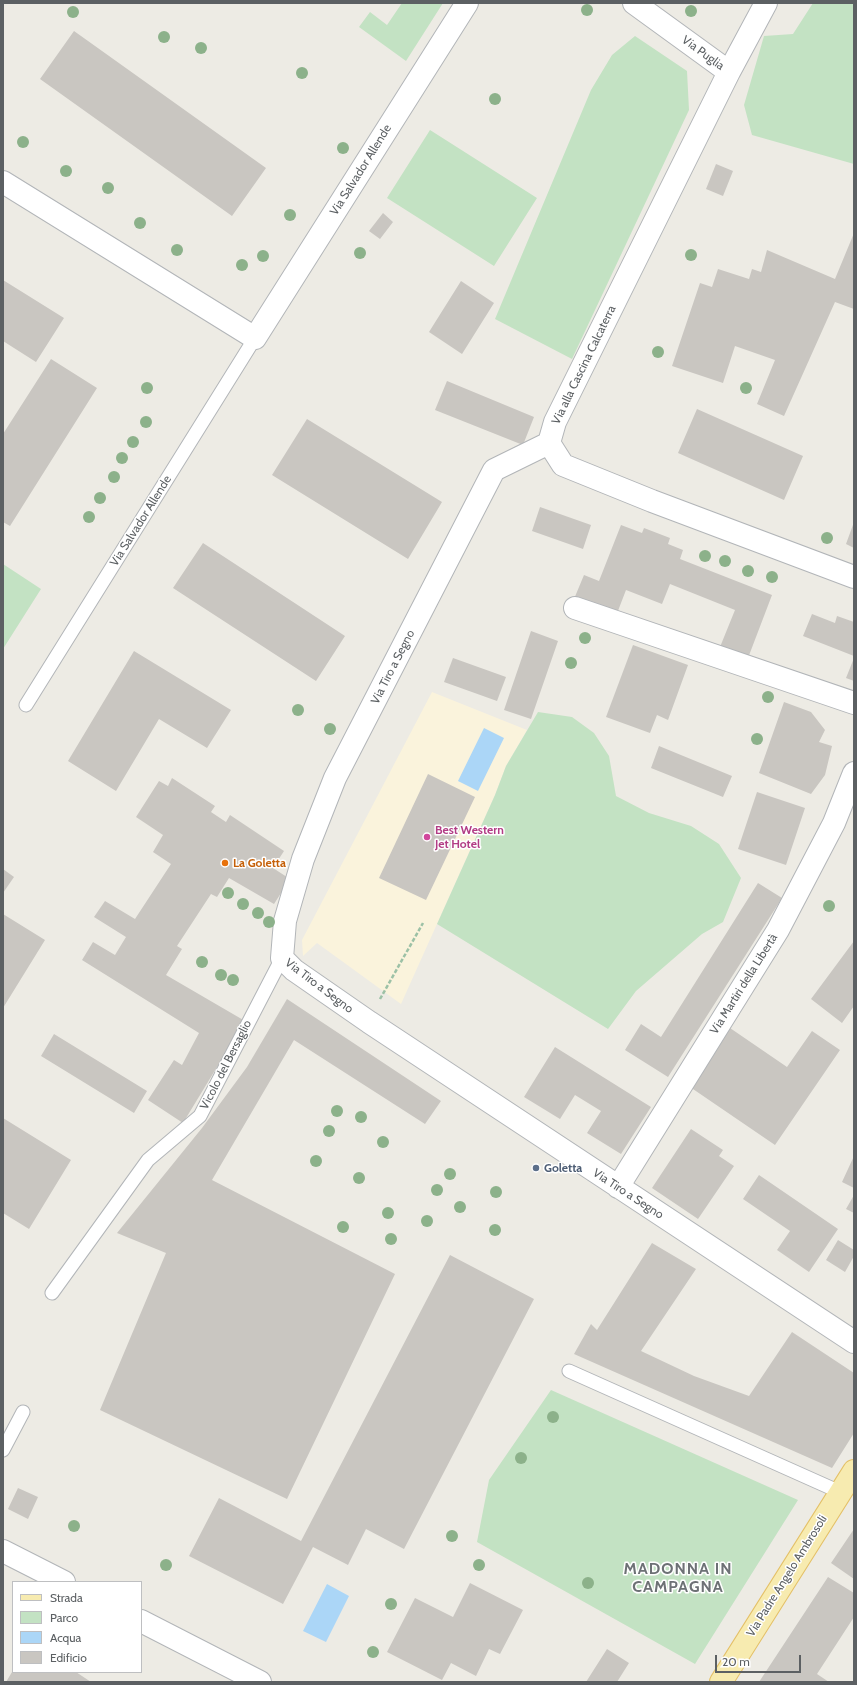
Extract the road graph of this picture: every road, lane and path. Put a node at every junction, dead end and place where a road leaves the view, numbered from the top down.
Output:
1 (467, 3) edge
2 (634, 3) edge
3 (766, 3) edge
4 (729, 72) junction
5 (3, 182) edge
6 (255, 338) junction
7 (549, 443) junction
8 (854, 577) edge
9 (576, 608) dead end
10 (854, 703) edge
11 (26, 705) dead end
12 (854, 772) edge
13 (423, 923) dead end
14 (282, 958) junction
15 (369, 1022) junction
16 (618, 1188) junction
17 (52, 1293) dead end
18 (854, 1342) edge
19 (569, 1371) dead end
20 (23, 1412) dead end
21 (3, 1450) edge
22 (854, 1472) edge
23 (840, 1492) junction
24 (3, 1551) edge
25 (62, 1581) edge
26 (142, 1622) edge
27 (260, 1682) edge
28 (721, 1682) edge

1 - 6 street, Via Salvador Allende
2 - 4 street, Via Puglia
3 - 4 street, Via Puglia
4 - 7 street, Via alla Cascina Calcaterra
5 - 6 street
6 - 11 lane, Via Salvador Allende
7 - 8 street
7 - 14 street, Via Tiro a Segno
9 - 10 street
12 - 16 street, Via Martiri della Libertà
13 - 15 path
14 - 15 street, Via Tiro a Segno
14 - 17 lane, Vicolo del Bersaglio
15 - 16 street, Via Tiro a Segno
16 - 18 street, Via Tiro a Segno
19 - 23 lane
20 - 21 lane
22 - 23 main road, Via Padre Angelo Ambrosoli
23 - 28 main road, Via Padre Angelo Ambrosoli
24 - 25 street
26 - 27 street

